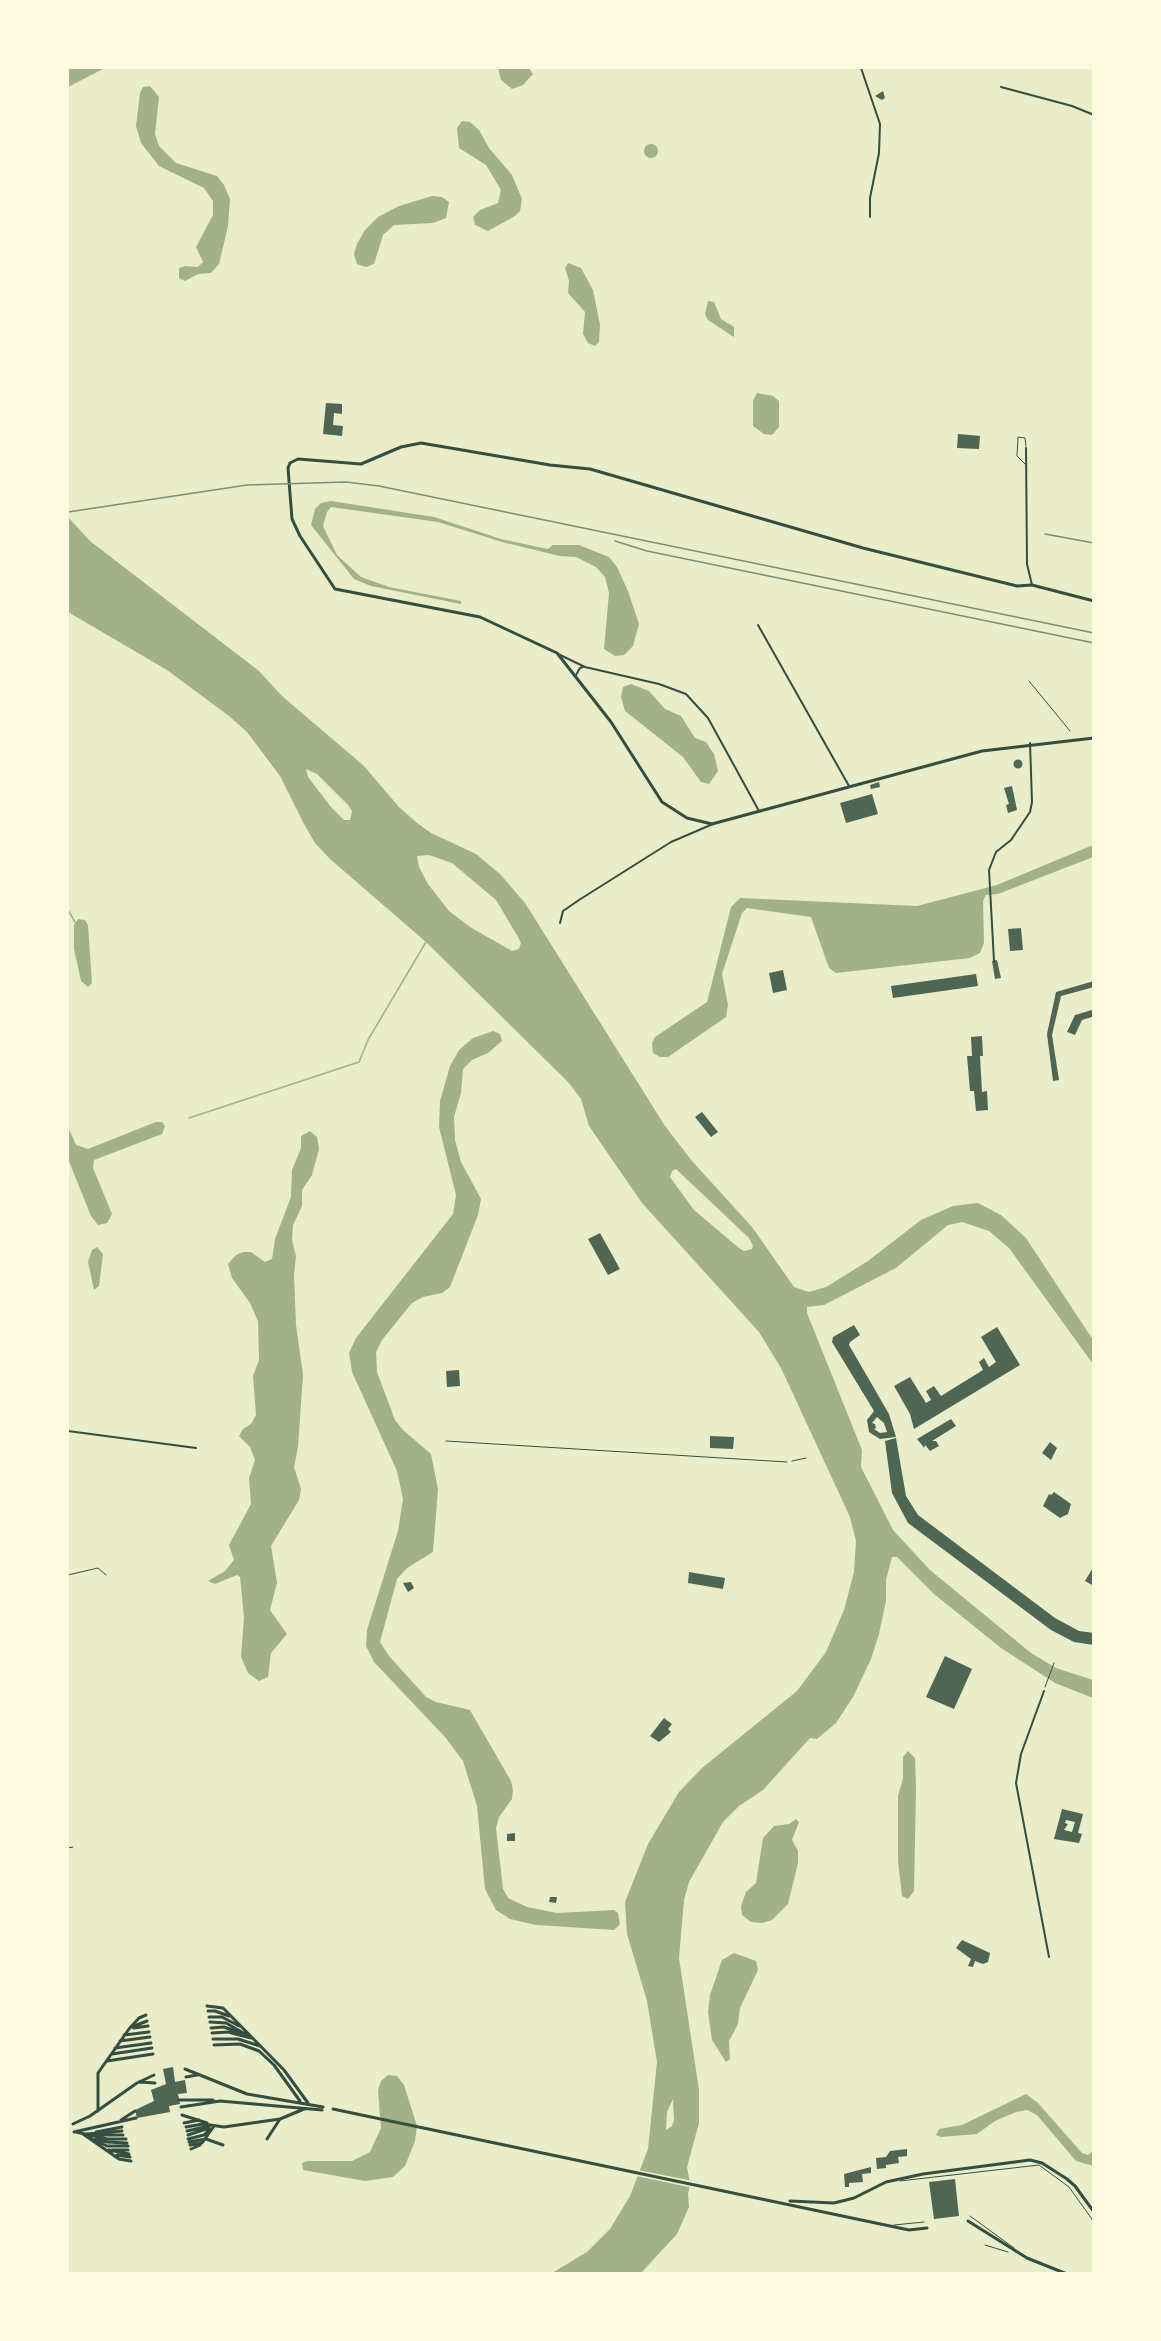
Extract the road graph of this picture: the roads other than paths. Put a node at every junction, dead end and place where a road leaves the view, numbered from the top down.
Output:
1 (861, 68) edge
2 (1000, 87) dead end
3 (1094, 115) edge
4 (870, 217) dead end
5 (1026, 448) joint
6 (1027, 466) junction
7 (1032, 585) junction
8 (1094, 601) edge
9 (758, 625) dead end
10 (557, 653) junction
11 (585, 667) junction
12 (576, 675) junction
13 (1094, 738) edge
14 (1030, 743) junction
15 (849, 786) junction
16 (759, 811) junction
17 (716, 823) junction
18 (560, 923) dead end
19 (994, 961) dead end
20 (68, 1431) edge
21 (446, 1441) dead end
22 (196, 1448) dead end
23 (787, 1462) road end
24 (68, 1575) edge
25 (106, 1575) dead end
26 (1044, 1691) dead end
27 (73, 1847) dead end
28 (68, 1848) edge
29 (1049, 1957) dead end
30 (207, 2006) dead end
31 (208, 2011) dead end
32 (146, 2015) dead end
33 (209, 2017) dead end
34 (233, 2018) junction
35 (147, 2021) dead end
36 (210, 2022) dead end
37 (148, 2026) dead end
38 (211, 2028) dead end
39 (243, 2028) junction
40 (129, 2029) junction
41 (149, 2032) dead end
42 (212, 2033) dead end
43 (124, 2035) junction
44 (150, 2037) dead end
45 (249, 2037) junction
46 (213, 2039) dead end
47 (120, 2042) junction
48 (151, 2043) dead end
49 (214, 2045) dead end
50 (262, 2047) junction
51 (115, 2048) junction
52 (152, 2048) dead end
53 (111, 2054) junction
54 (153, 2054) dead end
55 (106, 2061) junction
56 (196, 2074) junction
57 (137, 2083) junction
58 (179, 2100) dead end
59 (220, 2101) junction
60 (300, 2101) junction
61 (308, 2105) junction
62 (181, 2107) dead end
63 (322, 2109) dead end
64 (135, 2110) dead end
65 (98, 2111) junction
66 (333, 2111) dead end
67 (136, 2118) dead end
68 (280, 2119) junction
69 (199, 2120) junction
70 (119, 2121) junction
71 (73, 2124) dead end
72 (214, 2126) junction
73 (187, 2132) junction
74 (83, 2134) junction
75 (206, 2139) junction
76 (267, 2139) dead end
77 (224, 2145) dead end
78 (99, 2146) junction
79 (128, 2150) junction
80 (886, 2182) junction
81 (773, 2200) junction
82 (1094, 2212) edge
83 (970, 2216) dead end
84 (924, 2222) dead end
85 (968, 2222) dead end
86 (1094, 2222) edge
87 (889, 2226) junction
88 (927, 2228) dead end
89 (985, 2245) dead end
90 (1008, 2252) dead end
91 (1027, 2258) junction
92 (1067, 2274) edge

1 - 4 street
2 - 3 street
5 - 6 street
5 - 6 lane
6 - 7 street
7 - 8 main road
7 - 10 main road
9 - 15 street
10 - 11 street
10 - 12 main road
11 - 12 street
11 - 16 street
12 - 17 main road
13 - 14 main road
14 - 15 main road
14 - 19 street
15 - 16 main road
16 - 17 main road
17 - 18 street
20 - 22 street
21 - 23 lane
24 - 25 lane
26 - 29 street
27 - 28 lane
30 - 34 main road
31 - 34 main road
32 - 40 main road
33 - 39 main road
34 - 39 main road
35 - 40 main road
36 - 45 main road
37 - 40 main road
38 - 45 main road
39 - 50 main road
40 - 43 main road
41 - 43 main road
42 - 45 main road
43 - 47 main road
44 - 47 main road
45 - 50 main road
46 - 50 main road
47 - 51 main road
48 - 51 main road
49 - 60 main road
50 - 61 main road
51 - 53 main road
52 - 53 main road
53 - 55 main road
54 - 55 main road
55 - 65 main road
56 - 56 main road
56 - 60 main road
57 - 57 main road
57 - 65 main road
58 - 59 main road
59 - 61 main road
59 - 62 main road
60 - 61 main road
61 - 63 main road
61 - 68 main road
64 - 70 main road
65 - 71 main road
66 - 81 main road
67 - 70 main road
68 - 72 main road
68 - 76 main road
69 - 72 main road
69 - 73 main road
69 - 73 main road
70 - 74 main road
72 - 73 main road
72 - 73 main road
72 - 75 main road
73 - 75 main road
73 - 75 main road
74 - 74 main road
74 - 78 main road
74 - 79 main road
74 - 79 main road
75 - 77 main road
78 - 79 main road
78 - 79 main road
80 - 81 main road
80 - 82 main road
80 - 86 lane
81 - 87 main road
83 - 91 lane
84 - 87 lane
85 - 91 main road
87 - 88 main road
89 - 90 lane
91 - 92 main road

